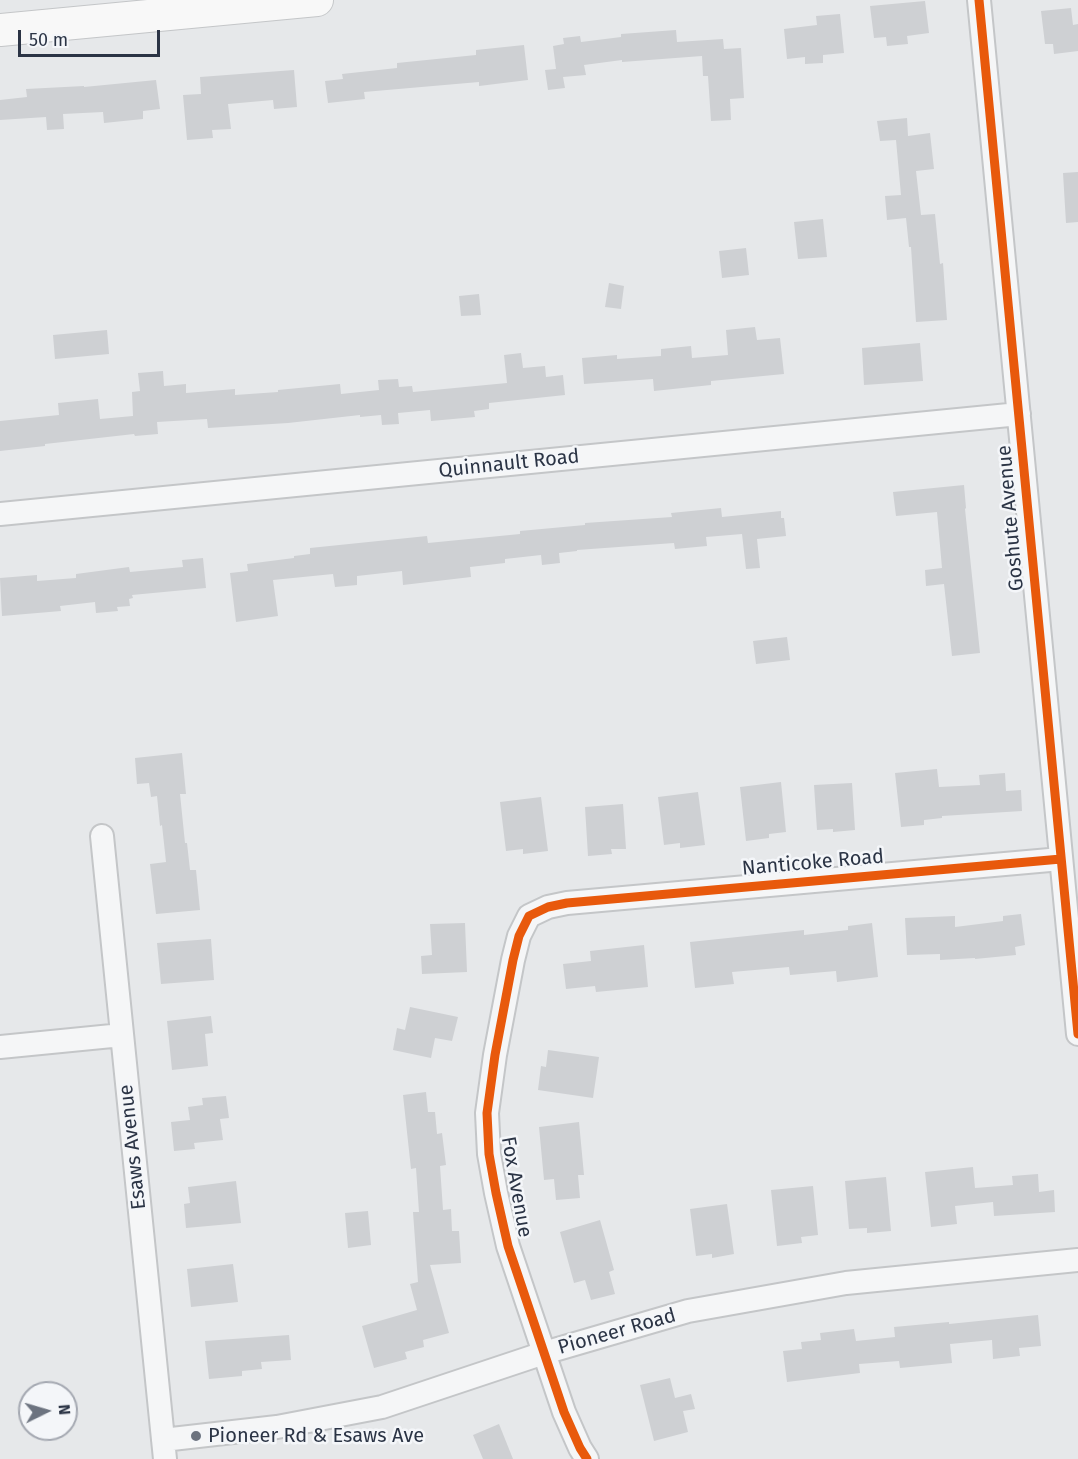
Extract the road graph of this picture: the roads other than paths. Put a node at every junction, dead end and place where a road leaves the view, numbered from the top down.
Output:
1 (317, 0) edge
2 (979, 0) edge
3 (88, 11) edge
4 (0, 30) edge
5 (1019, 414) junction
6 (0, 514) edge
7 (102, 836) dead end
8 (1061, 859) junction
9 (567, 903) joint
10 (1078, 1034) edge
11 (122, 1035) junction
12 (0, 1047) edge
13 (1078, 1260) edge
14 (544, 1353) junction
15 (164, 1449) edge
16 (587, 1459) edge

1 - 3 street
2 - 5 street, Goshute Avenue
3 - 4 street
5 - 6 street, Quinnault Road
5 - 8 street, Goshute Avenue
7 - 11 street, Esaws Avenue
8 - 9 street, Nanticoke Road
8 - 10 street, Goshute Avenue
9 - 14 street, Fox Avenue
11 - 12 street
11 - 15 street, Esaws Avenue
13 - 14 street, Pioneer Road
14 - 15 street, Pioneer Road
14 - 16 street, Fox Avenue

